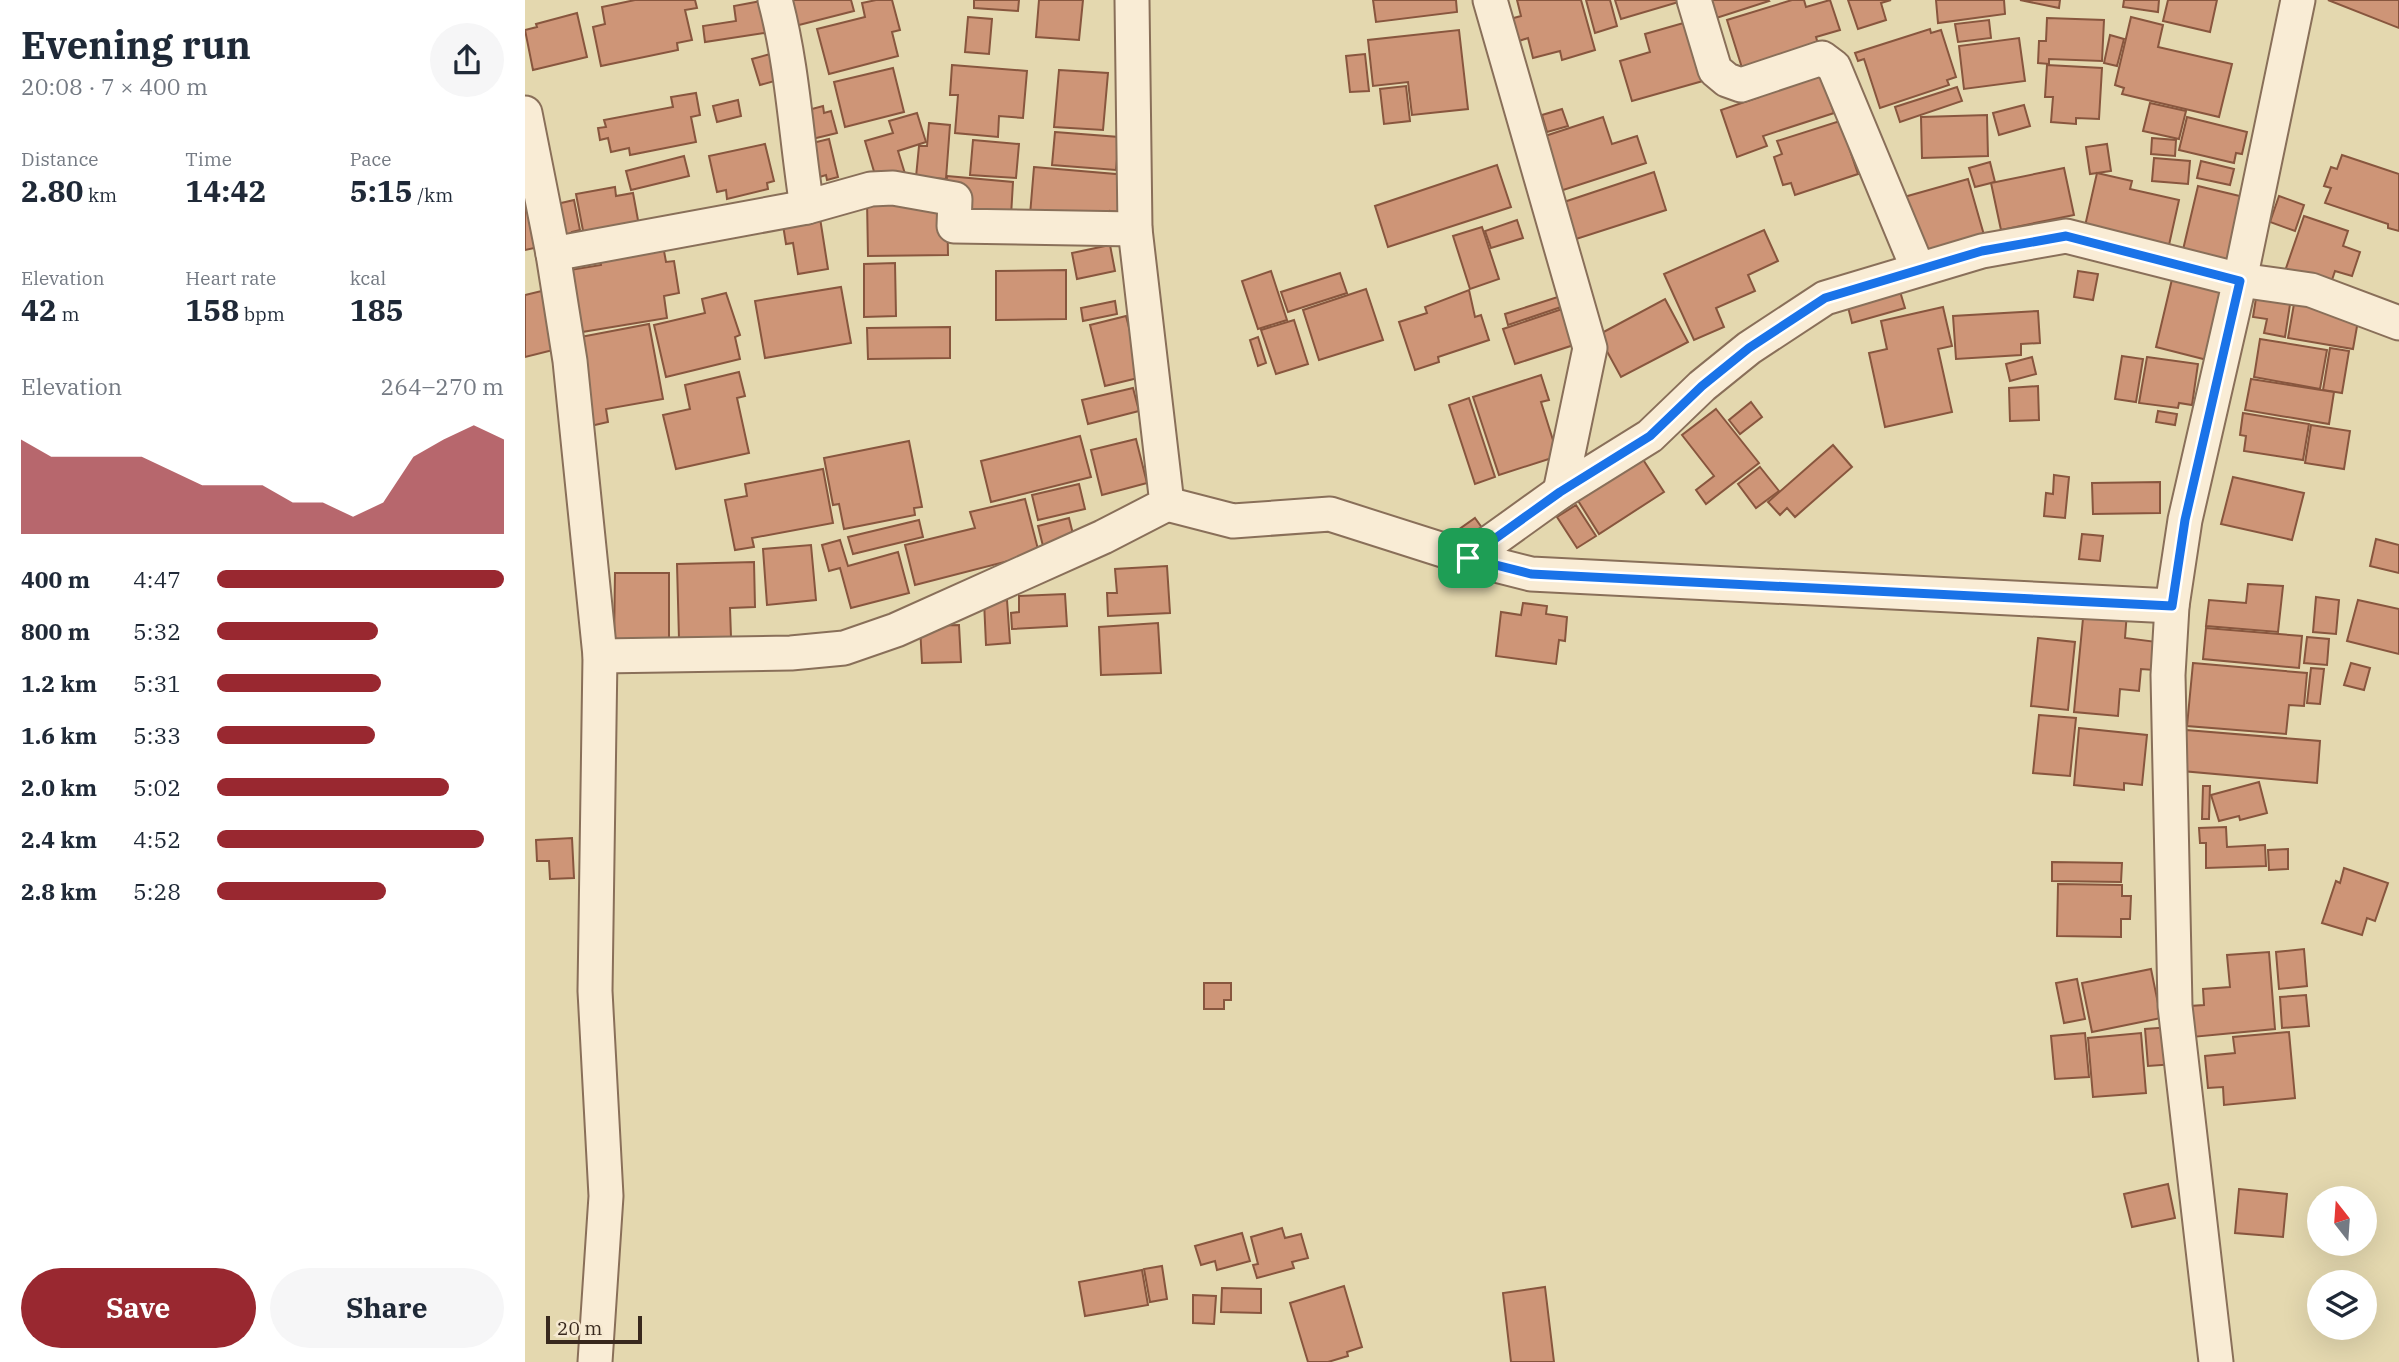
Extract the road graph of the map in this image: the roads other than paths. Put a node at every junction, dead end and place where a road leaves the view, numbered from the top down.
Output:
1 (775, 0) edge
2 (1132, 0) edge
3 (1490, 0) edge
4 (1694, 0) edge
5 (2298, 0) edge
6 (525, 113) edge
7 (807, 207) junction
8 (1135, 229) junction
9 (553, 254) junction
10 (1918, 270) junction
11 (2240, 281) junction
12 (2399, 323) edge
13 (1560, 492) junction
14 (1167, 503) junction
15 (1468, 558) junction
16 (2172, 606) junction
17 (600, 656) junction
18 (595, 1362) edge
19 (2216, 1362) edge

1 - 7 street
2 - 8 street
3 - 13 street
4 - 10 street
5 - 11 street
6 - 9 street
7 - 8 street
7 - 9 street
8 - 14 street
9 - 17 street
10 - 11 street
10 - 13 street
11 - 12 street
11 - 16 street
13 - 15 street
14 - 15 street
14 - 17 street
15 - 16 street
16 - 19 street
17 - 18 street

